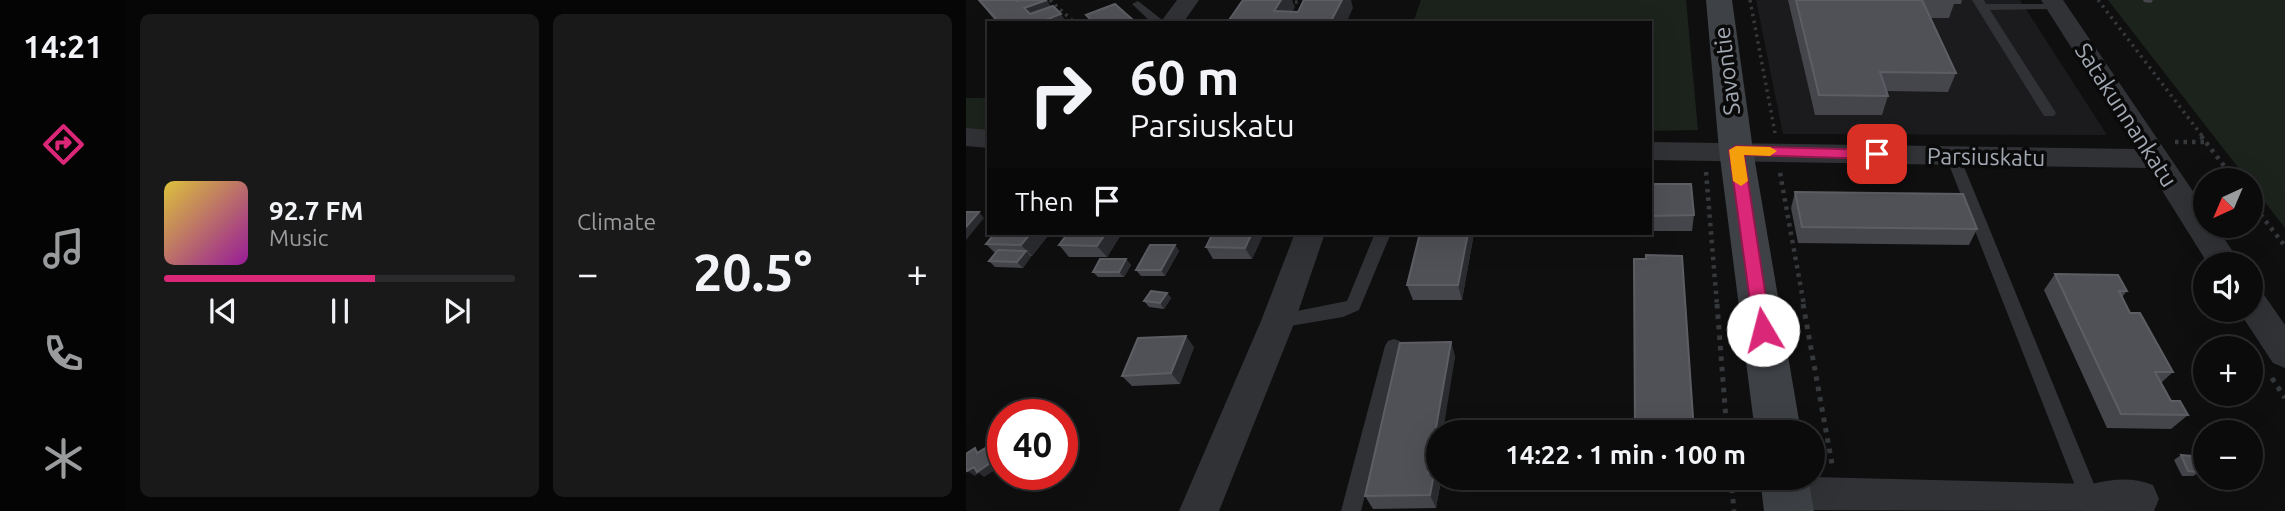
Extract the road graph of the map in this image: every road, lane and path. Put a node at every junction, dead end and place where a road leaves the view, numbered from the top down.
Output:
1 (1050, 0) edge
2 (1188, 0) edge
3 (1719, 0) edge
4 (1750, 0) edge
5 (2098, 0) edge
6 (1282, 2) edge
7 (1314, 2) edge
8 (2054, 3) edge
9 (1980, 4) edge
10 (1138, 5) dead end
11 (1073, 21) edge
12 (1157, 21) edge
13 (1172, 21) edge
14 (2049, 113) dead end
15 (966, 137) edge
16 (987, 139) edge
17 (1652, 151) edge
18 (1721, 151) junction
19 (1777, 151) junction
20 (1952, 157) junction
21 (2154, 159) junction
22 (2226, 168) edge
23 (2263, 218) edge
24 (1309, 235) edge
25 (1382, 235) edge
26 (2285, 246) edge
27 (2217, 252) edge
28 (2263, 320) edge
29 (1278, 321) junction
30 (1394, 346) dead end
31 (2285, 352) edge
32 (1727, 420) edge
33 (1776, 420) edge
34 (1732, 490) edge
35 (1798, 496) edge
36 (2139, 499) dead end
37 (2094, 508) edge
38 (1199, 511) edge
39 (1351, 511) edge
40 (1734, 511) edge

1 - 11 path
2 - 13 street
3 - 18 street, Savontie
4 - 19 path
5 - 22 path
6 - 7 path
8 - 9 lane
8 - 21 street, Satakunnankatu
9 - 14 lane
10 - 12 lane
15 - 16 street
17 - 18 street, Parsiuskatu
18 - 19 street, Parsiuskatu
18 - 32 path
18 - 33 street, Savontie
19 - 20 street, Parsiuskatu
19 - 35 path
20 - 21 street, Parsiuskatu
20 - 37 lane
21 - 27 street, Satakunnankatu
23 - 26 path
24 - 29 street
25 - 29 lane
28 - 31 street
29 - 38 street
30 - 39 lane
34 - 40 path
35 - 37 street
36 - 37 street

